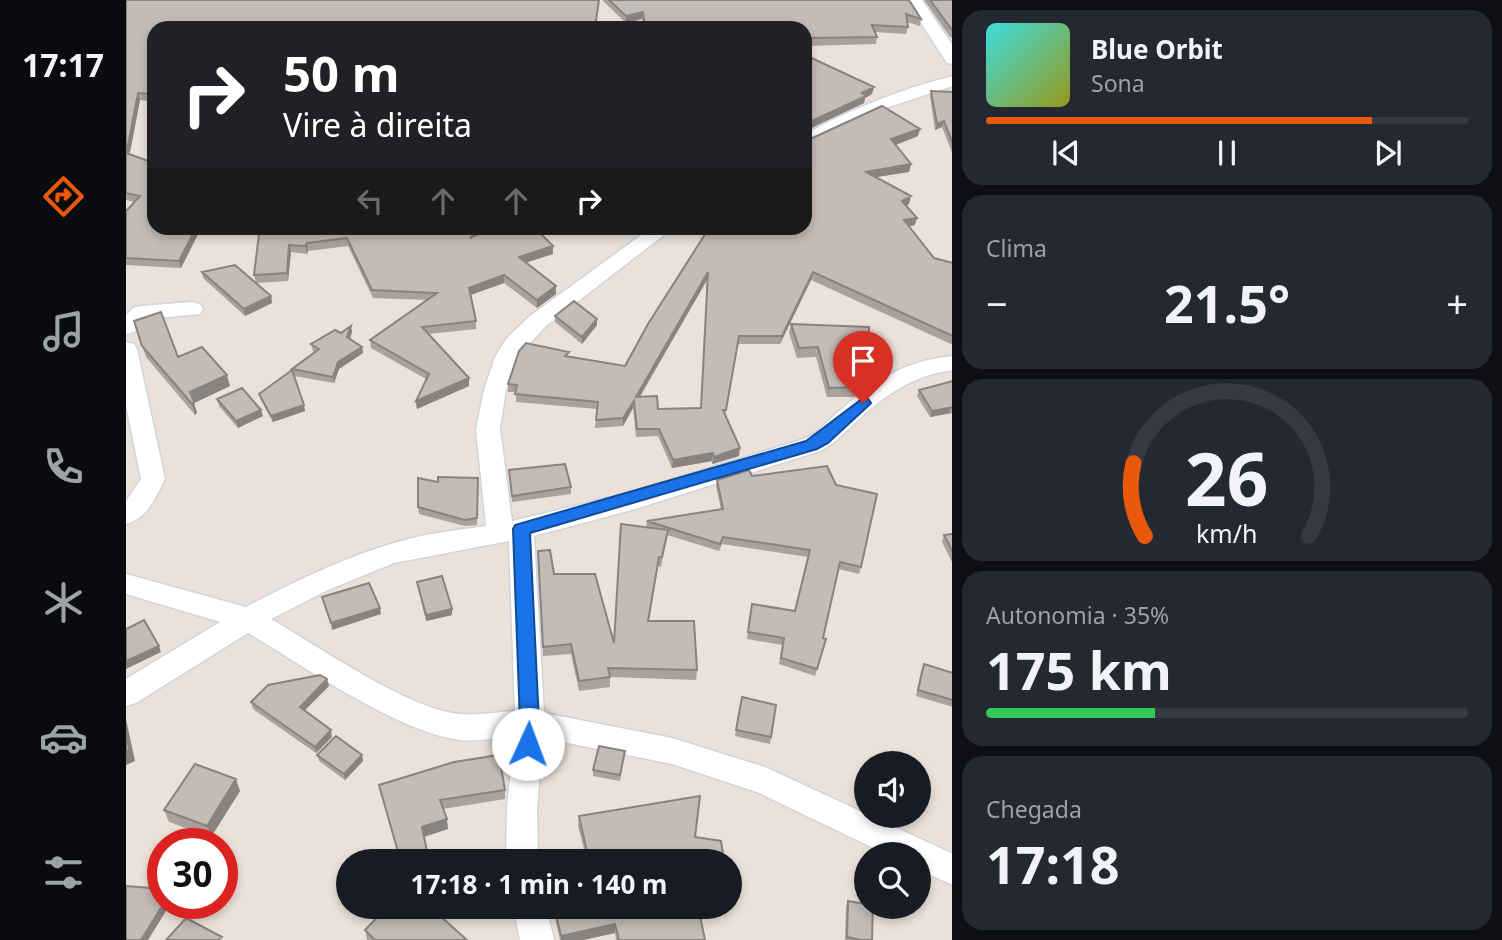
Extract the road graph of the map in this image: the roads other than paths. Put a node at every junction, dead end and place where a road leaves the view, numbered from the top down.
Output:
1 (914, 0) edge
2 (952, 57) edge
3 (952, 81) edge
4 (812, 137) edge
5 (654, 235) edge
6 (192, 309) dead end
7 (126, 327) edge
8 (126, 349) edge
9 (952, 363) edge
10 (126, 515) edge
11 (510, 531) junction
12 (126, 584) edge
13 (246, 618) junction
14 (126, 694) edge
15 (530, 723) junction
16 (522, 849) edge
17 (952, 870) edge
18 (533, 919) edge
19 (537, 940) edge

1 - 2 street
3 - 4 street
5 - 11 street
6 - 7 street
8 - 10 street
9 - 11 street
11 - 13 street
11 - 15 street
12 - 13 street
13 - 14 street
13 - 15 street
15 - 16 street
15 - 17 street
18 - 19 street

